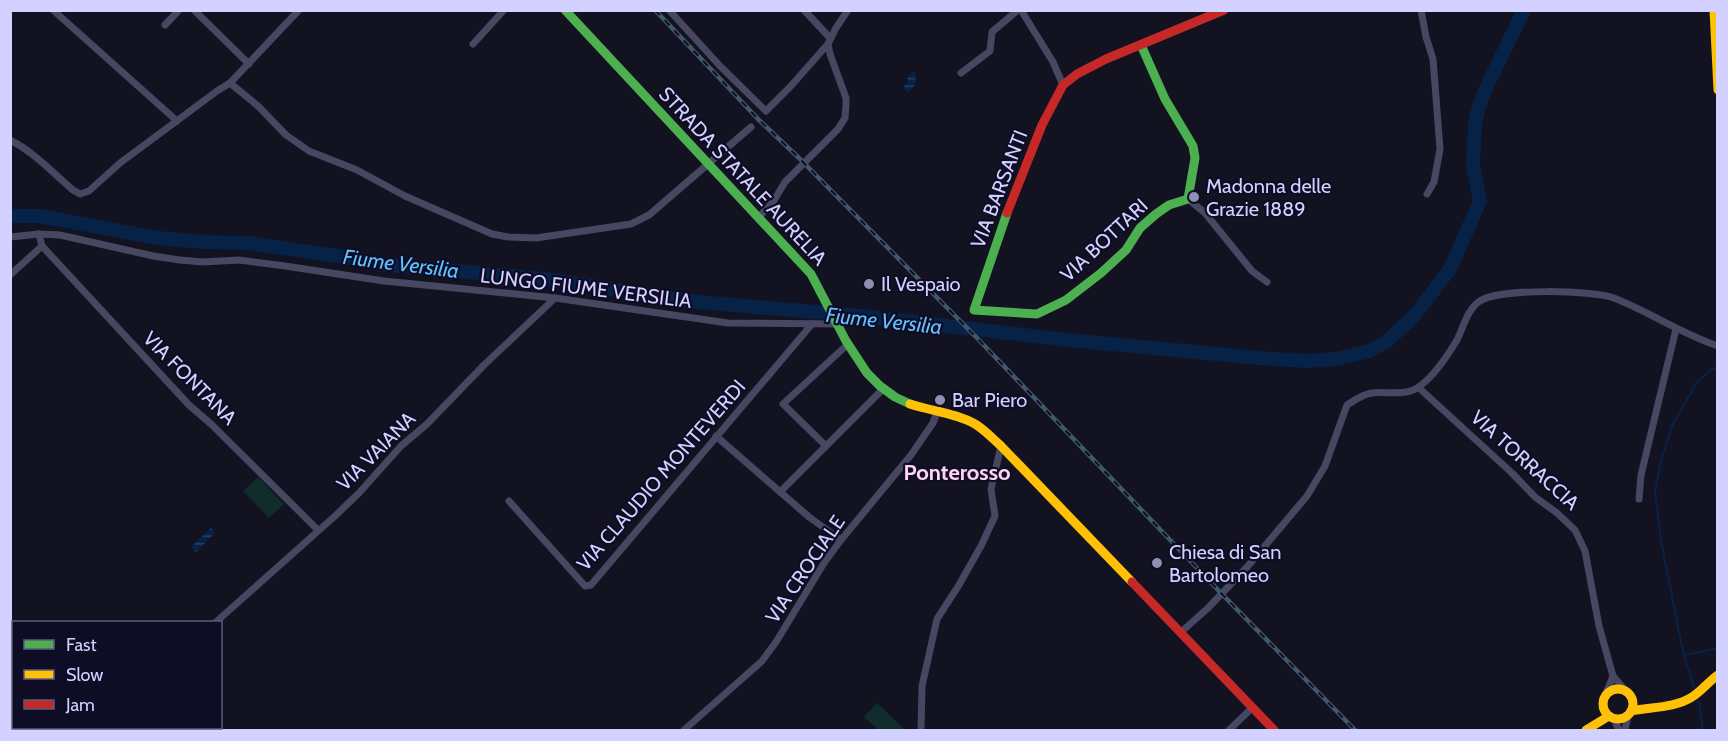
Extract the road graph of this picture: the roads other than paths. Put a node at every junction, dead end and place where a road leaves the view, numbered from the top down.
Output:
1 (53, 10) edge
2 (179, 10) edge
3 (194, 10) edge
4 (299, 10) edge
5 (504, 10) edge
6 (565, 10) edge
7 (804, 10) edge
8 (848, 10) edge
9 (1019, 10) edge
10 (1224, 10) edge
11 (1421, 10) edge
12 (1714, 10) edge
13 (673, 12) edge
14 (1210, 13) edge
15 (165, 25) dead end
16 (829, 41) junction
17 (473, 44) dead end
18 (1141, 45) junction
19 (249, 64) junction
20 (961, 73) dead end
21 (231, 83) junction
22 (1063, 85) junction
23 (1718, 90) edge
24 (177, 122) junction
25 (751, 126) dead end
26 (10, 140) edge
27 (709, 163) junction
28 (1427, 194) dead end
29 (1188, 199) junction
30 (758, 218) junction
31 (39, 234) junction
32 (10, 237) edge
33 (42, 246) junction
34 (10, 275) edge
35 (1267, 282) dead end
36 (555, 298) junction
37 (974, 310) joint
38 (838, 322) junction
39 (812, 324) junction
40 (1676, 329) junction
41 (848, 344) junction
42 (1718, 346) edge
43 (884, 388) junction
44 (1419, 388) junction
45 (937, 412) junction
46 (716, 436) junction
47 (826, 446) junction
48 (1001, 446) junction
49 (780, 492) junction
50 (1640, 499) dead end
51 (509, 501) dead end
52 (318, 530) junction
53 (841, 540) junction
54 (217, 621) edge
55 (1180, 633) junction
56 (1718, 675) edge
57 (1613, 676) junction
58 (1606, 693) junction
59 (1628, 694) junction
60 (1602, 703) junction
61 (1655, 706) junction
62 (1252, 708) junction
63 (1630, 713) junction
64 (1612, 718) junction
65 (1589, 728) edge
66 (684, 730) edge
67 (921, 730) edge
68 (1229, 730) edge
69 (1274, 730) edge
70 (1619, 730) edge
71 (1625, 730) edge

1 - 24 street
2 - 15 street
3 - 19 street
4 - 19 street
5 - 17 street
6 - 27 main road, STRADA STATALE AURELIA
7 - 16 street
8 - 16 street
9 - 20 street
9 - 22 street
10 - 14 main road
11 - 28 street
12 - 23 main road
13 - 16 street
14 - 18 main road
16 - 30 street
18 - 22 main road
18 - 29 main road
19 - 21 street
21 - 24 street
21 - 27 street
22 - 37 main road, VIA BARSANTI
24 - 26 street
25 - 27 street
27 - 30 main road, STRADA STATALE AURELIA
29 - 35 street
29 - 37 main road, VIA BOTTARI
30 - 38 main road, STRADA STATALE AURELIA
31 - 32 street, LUNGO FIUME VERSILIA
31 - 33 street, VIA FONTANA
31 - 36 street, LUNGO FIUME VERSILIA
33 - 34 street
33 - 52 street, VIA FONTANA
36 - 39 street, LUNGO FIUME VERSILIA
36 - 52 street, VIA VAIANA
38 - 39 street, LUNGO FIUME VERSILIA
38 - 41 main road, STRADA STATALE AURELIA
39 - 46 street, VIA CLAUDIO MONTEVERDI
40 - 42 street
40 - 44 street
40 - 50 street
41 - 43 main road, STRADA STATALE AURELIA
41 - 47 street
43 - 45 main road, STRADA STATALE AURELIA
43 - 47 street
44 - 55 street
44 - 57 street, VIA TORRACCIA
45 - 48 main road, STRADA STATALE AURELIA
45 - 53 street, VIA CROCIALE
46 - 49 street
46 - 51 street, VIA CLAUDIO MONTEVERDI
47 - 49 street
48 - 55 main road, STRADA STATALE AURELIA
48 - 67 street
49 - 53 street
52 - 54 street, VIA VAIANA
53 - 66 street, VIA CROCIALE
55 - 62 main road, STRADA STATALE AURELIA
56 - 61 main road
57 - 58 street
57 - 59 street, VIA TORRACCIA
58 - 59 main road
58 - 60 main road
59 - 61 main road
59 - 63 main road
60 - 64 main road
60 - 65 main road
61 - 63 main road
62 - 68 street
62 - 69 main road, STRADA STATALE AURELIA
63 - 64 main road
63 - 71 street
64 - 65 main road
64 - 70 street

